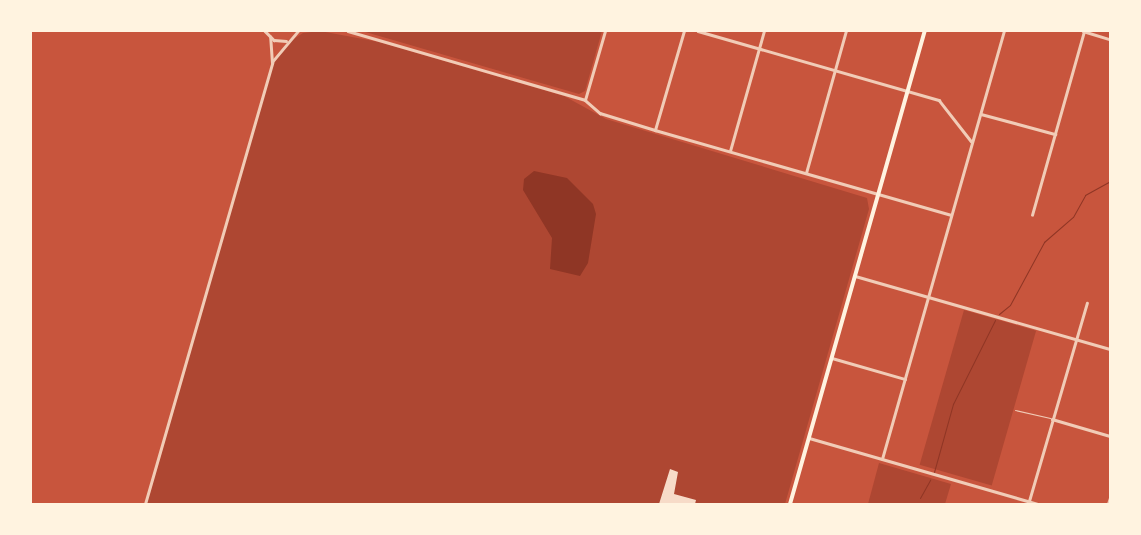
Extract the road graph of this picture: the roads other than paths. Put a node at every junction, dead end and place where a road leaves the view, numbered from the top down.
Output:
1 (265, 31) edge
2 (298, 31) edge
3 (348, 31) edge
4 (605, 31) edge
5 (684, 31) edge
6 (698, 31) edge
7 (764, 31) edge
8 (846, 31) edge
9 (925, 31) edge
10 (1004, 31) edge
11 (1083, 31) edge
12 (270, 37) junction
13 (1110, 39) edge
14 (286, 41) junction
15 (759, 48) junction
16 (272, 63) junction
17 (835, 70) junction
18 (908, 91) junction
19 (586, 100) junction
20 (981, 114) junction
21 (655, 130) junction
22 (1055, 134) junction
23 (971, 142) junction
24 (730, 151) junction
25 (806, 173) junction
26 (878, 194) junction
27 (951, 216) junction
28 (1032, 216) dead end
29 (855, 276) junction
30 (928, 297) junction
31 (1087, 303) dead end
32 (1076, 339) junction
33 (1110, 349) edge
34 (832, 358) junction
35 (905, 379) junction
36 (1015, 410) dead end
37 (1052, 419) junction
38 (1110, 436) edge
39 (809, 438) junction
40 (882, 459) junction
41 (1110, 498) edge
42 (1029, 502) junction
43 (146, 504) edge
44 (790, 504) edge
45 (1037, 504) edge
46 (1108, 504) edge

1 - 12 street
2 - 14 street
3 - 19 street
4 - 19 street
5 - 21 street
6 - 15 street
7 - 15 street
8 - 17 street
9 - 18 main road
10 - 20 street
11 - 13 street
11 - 22 street
12 - 14 street
12 - 16 street
14 - 16 street
15 - 17 street
15 - 24 street
16 - 43 street
17 - 18 street
17 - 25 street
18 - 23 street
18 - 26 main road
19 - 21 street
20 - 22 street
20 - 23 street
21 - 24 street
22 - 28 street
23 - 27 street
24 - 25 street
25 - 26 street
26 - 27 street
26 - 29 main road
27 - 30 street
29 - 30 street
29 - 34 main road
30 - 32 street
30 - 35 street
31 - 32 street
32 - 33 street
32 - 37 street
34 - 35 street
34 - 39 main road
35 - 40 street
36 - 37 lane
37 - 38 street
37 - 42 street
39 - 40 street
39 - 44 main road
40 - 42 street
41 - 46 street
42 - 45 street

